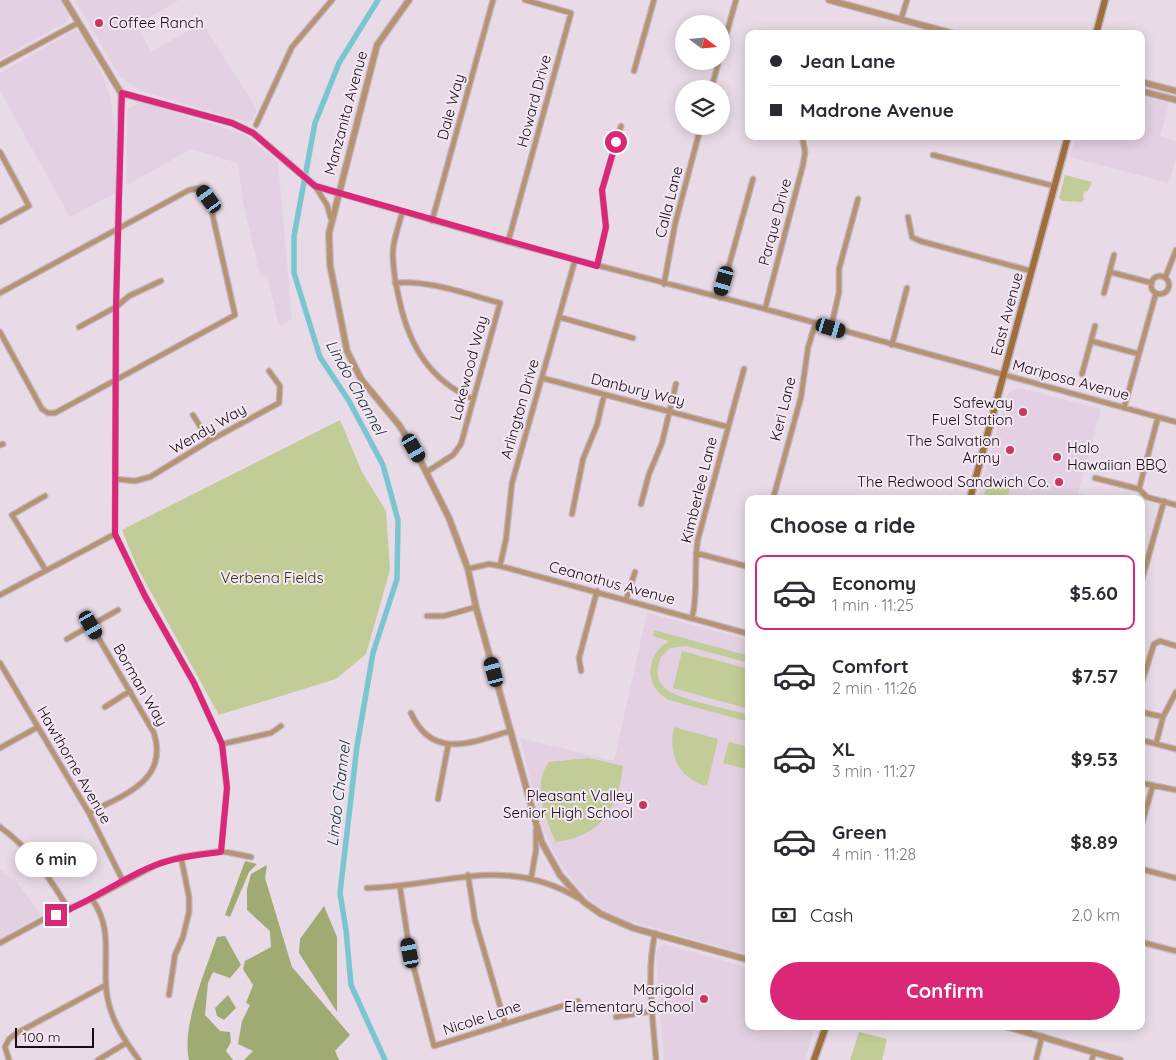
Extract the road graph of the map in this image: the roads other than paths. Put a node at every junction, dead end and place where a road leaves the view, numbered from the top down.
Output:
1 (65, 0) edge
2 (332, 0) edge
3 (409, 0) edge
4 (493, 0) edge
5 (525, 0) edge
6 (654, 0) edge
7 (736, 0) edge
8 (829, 0) edge
9 (906, 0) edge
10 (1105, 0) edge
11 (901, 19) junction
12 (730, 21) edge
13 (78, 23) junction
14 (941, 30) edge
15 (1097, 30) edge
16 (0, 66) edge
17 (634, 71) dead end
18 (1145, 83) edge
19 (1176, 91) edge
20 (1145, 92) edge
21 (122, 93) junction
22 (1176, 100) edge
23 (256, 125) dead end
24 (621, 126) dead end
25 (699, 135) edge
26 (1067, 140) edge
27 (803, 141) dead end
28 (0, 152) edge
29 (932, 155) dead end
30 (2, 158) edge
31 (753, 178) dead end
32 (315, 186) junction
33 (1054, 186) junction
34 (338, 193) junction
35 (858, 199) dead end
36 (402, 213) junction
37 (908, 217) dead end
38 (332, 219) junction
39 (432, 221) junction
40 (0, 222) edge
41 (118, 229) junction
42 (508, 242) junction
43 (1176, 250) edge
44 (1114, 255) dead end
45 (575, 260) junction
46 (597, 266) junction
47 (1031, 272) junction
48 (1110, 272) junction
49 (1165, 278) junction
50 (161, 281) dead end
51 (395, 283) junction
52 (1152, 283) junction
53 (664, 284) junction
54 (1168, 284) junction
55 (1175, 284) edge
56 (907, 288) dead end
57 (0, 293) edge
58 (1104, 293) dead end
59 (1156, 293) junction
60 (720, 298) junction
61 (116, 307) junction
62 (765, 309) junction
63 (559, 317) junction
64 (815, 324) junction
65 (1095, 326) dead end
66 (79, 327) dead end
67 (831, 328) junction
68 (0, 332) edge
69 (633, 338) dead end
70 (1091, 341) junction
71 (892, 345) junction
72 (1139, 354) junction
73 (744, 369) dead end
74 (269, 371) dead end
75 (1082, 374) dead end
76 (1004, 375) junction
77 (117, 378) junction
78 (542, 378) junction
79 (676, 384) dead end
80 (604, 395) junction
81 (473, 399) junction
82 (1124, 408) junction
83 (670, 410) junction
84 (193, 416) dead end
85 (1158, 417) junction
86 (1176, 422) edge
87 (728, 427) junction
88 (209, 441) junction
89 (428, 471) junction
90 (116, 478) junction
91 (1095, 478) dead end
92 (1140, 489) junction
93 (774, 495) edge
94 (971, 495) edge
95 (1144, 495) edge
96 (44, 496) dead end
97 (1145, 496) edge
98 (1164, 501) junction
99 (641, 504) dead end
100 (1176, 505) edge
101 (572, 514) dead end
102 (115, 534) junction
103 (696, 552) junction
104 (500, 566) junction
105 (745, 566) edge
106 (45, 569) junction
107 (468, 569) junction
108 (1145, 569) edge
109 (634, 572) dead end
110 (597, 591) junction
111 (0, 595) edge
112 (626, 600) junction
113 (476, 607) junction
114 (118, 610) dead end
115 (427, 616) dead end
116 (692, 618) junction
117 (91, 625) junction
118 (745, 633) edge
119 (67, 639) dead end
120 (1176, 646) edge
121 (0, 663) edge
122 (581, 671) dead end
123 (1145, 672) edge
124 (5, 673) junction
125 (0, 676) edge
126 (130, 691) junction
127 (1176, 692) edge
128 (105, 707) dead end
129 (411, 713) dead end
130 (1145, 713) edge
131 (1163, 717) junction
132 (281, 726) dead end
133 (38, 727) junction
134 (510, 731) junction
135 (1145, 741) edge
136 (222, 744) junction
137 (1156, 744) junction
138 (448, 746) junction
139 (0, 748) edge
140 (1176, 749) edge
141 (1145, 784) edge
142 (1153, 785) junction
143 (1176, 790) edge
144 (438, 799) dead end
145 (89, 813) junction
146 (1145, 813) edge
147 (536, 823) junction
148 (0, 827) edge
149 (221, 852) junction
150 (181, 857) junction
151 (251, 857) dead end
152 (1145, 870) edge
153 (468, 875) junction
154 (1176, 878) edge
155 (531, 879) junction
156 (123, 881) junction
157 (400, 887) junction
158 (367, 888) dead end
159 (92, 899) junction
160 (584, 902) junction
161 (69, 910) junction
162 (655, 934) junction
163 (1145, 943) edge
164 (0, 944) edge
165 (1176, 951) edge
166 (745, 959) edge
167 (106, 985) junction
168 (169, 995) dead end
169 (578, 1001) dead end
170 (653, 1011) junction
171 (616, 1017) dead end
172 (506, 1023) junction
173 (825, 1030) edge
174 (1030, 1030) edge
175 (1042, 1036) junction
176 (126, 1043) junction
177 (1094, 1053) junction
178 (9, 1060) edge
179 (98, 1060) edge
180 (139, 1060) edge
181 (656, 1060) edge
182 (814, 1060) edge
183 (1036, 1060) edge
184 (1092, 1060) edge
185 (1120, 1060) edge

1 - 13 street
2 - 23 street
3 - 34 street, Manzanita Avenue
4 - 39 street, Dale Way
5 - 42 street, Howard Drive
6 - 17 street
7 - 12 street
8 - 11 street
9 - 11 street
10 - 15 main road
11 - 14 street
13 - 16 street
13 - 21 street
18 - 19 street
20 - 22 street
21 - 32 street, Mariposa Avenue
21 - 41 street
24 - 46 street
25 - 53 street, Calla Lane
26 - 33 main road, East Avenue
27 - 62 street, Parque Drive
28 - 30 street
29 - 33 street
30 - 40 street
31 - 60 street
32 - 34 street, Mariposa Avenue
32 - 38 street
33 - 47 main road, East Avenue
34 - 36 street, Mariposa Avenue
34 - 38 street, Manzanita Avenue
35 - 67 street
36 - 39 street, Mariposa Avenue
36 - 51 street
37 - 47 street
38 - 89 street, Manzanita Avenue
39 - 42 street, Mariposa Avenue
41 - 57 street
41 - 61 street
41 - 77 street
42 - 45 street, Mariposa Avenue
43 - 49 street
44 - 48 street
45 - 46 street, Mariposa Avenue
45 - 63 street, Arlington Drive
46 - 53 street, Mariposa Avenue
47 - 76 main road, East Avenue
48 - 52 street
48 - 58 street
49 - 52 street
49 - 54 street
50 - 61 street
51 - 81 street
51 - 81 street, Lakewood Way
52 - 59 street
53 - 60 street, Mariposa Avenue
54 - 55 street
54 - 59 street
56 - 71 street
59 - 72 street
60 - 62 street, Mariposa Avenue
61 - 66 street
61 - 77 street
62 - 64 street, Mariposa Avenue
63 - 69 street
63 - 78 street, Arlington Drive
64 - 67 street, Mariposa Avenue
64 - 93 street, Keri Lane
65 - 70 street
67 - 71 street, Mariposa Avenue
68 - 77 street
70 - 72 street
70 - 75 street
71 - 76 street, Mariposa Avenue
72 - 82 street
73 - 87 street, Kimberlee Lane
74 - 88 street, Wendy Way
76 - 82 street, Mariposa Avenue
76 - 94 main road, East Avenue
77 - 90 street
78 - 80 street, Danbury Way
78 - 104 street, Arlington Drive
79 - 83 street
80 - 83 street, Danbury Way
80 - 101 street
81 - 89 street, Lakewood Way
82 - 85 street, Mariposa Avenue
83 - 87 street, Danbury Way
83 - 99 street
84 - 88 street
85 - 86 street, Mariposa Avenue
85 - 92 street
87 - 103 street, Kimberlee Lane
88 - 90 street, Wendy Way
89 - 107 street, Manzanita Avenue
90 - 102 street
91 - 92 street
92 - 95 street
96 - 106 street
97 - 98 street
98 - 100 street
98 - 108 street
102 - 106 street
102 - 136 street
103 - 105 street
103 - 116 street, Kimberlee Lane
104 - 107 street, Ceanothus Avenue
104 - 110 street, Ceanothus Avenue
106 - 111 street
107 - 113 street, Manzanita Avenue
109 - 112 street
110 - 112 street, Ceanothus Avenue
110 - 122 street
112 - 116 street, Ceanothus Avenue
113 - 115 street
113 - 134 street, Manzanita Avenue
114 - 117 street
116 - 118 street, Ceanothus Avenue
117 - 119 street
117 - 126 street, Borman Way
120 - 123 street
121 - 124 street, Hawthorne Avenue
124 - 125 street
124 - 133 street, Hawthorne Avenue
126 - 128 street
126 - 145 street, Borman Way
127 - 131 street
129 - 138 street
130 - 131 street
131 - 137 street
132 - 136 street
133 - 139 street
133 - 145 street, Hawthorne Avenue
134 - 138 street
134 - 147 street, Manzanita Avenue
135 - 137 street
136 - 149 street
137 - 140 street
138 - 144 street
141 - 142 street
142 - 143 street
142 - 146 street
145 - 156 street, Hawthorne Avenue
147 - 155 street
147 - 160 street, Manzanita Avenue
148 - 161 street
149 - 150 street
149 - 151 street
150 - 156 street
150 - 168 street
152 - 154 street
153 - 155 street
153 - 157 street
153 - 172 street
155 - 160 street
156 - 159 street
157 - 158 street
157 - 172 street, Nicole Lane
159 - 161 street
159 - 167 street
160 - 162 street, Manzanita Avenue
161 - 164 street
162 - 166 street, Manzanita Avenue
162 - 170 street
163 - 165 street
167 - 176 street
167 - 178 street
169 - 172 street, Nicole Lane
170 - 171 street
170 - 181 street
173 - 182 main road
174 - 175 street
175 - 177 street
175 - 183 street
176 - 179 street
176 - 180 street
177 - 184 street
177 - 185 street

